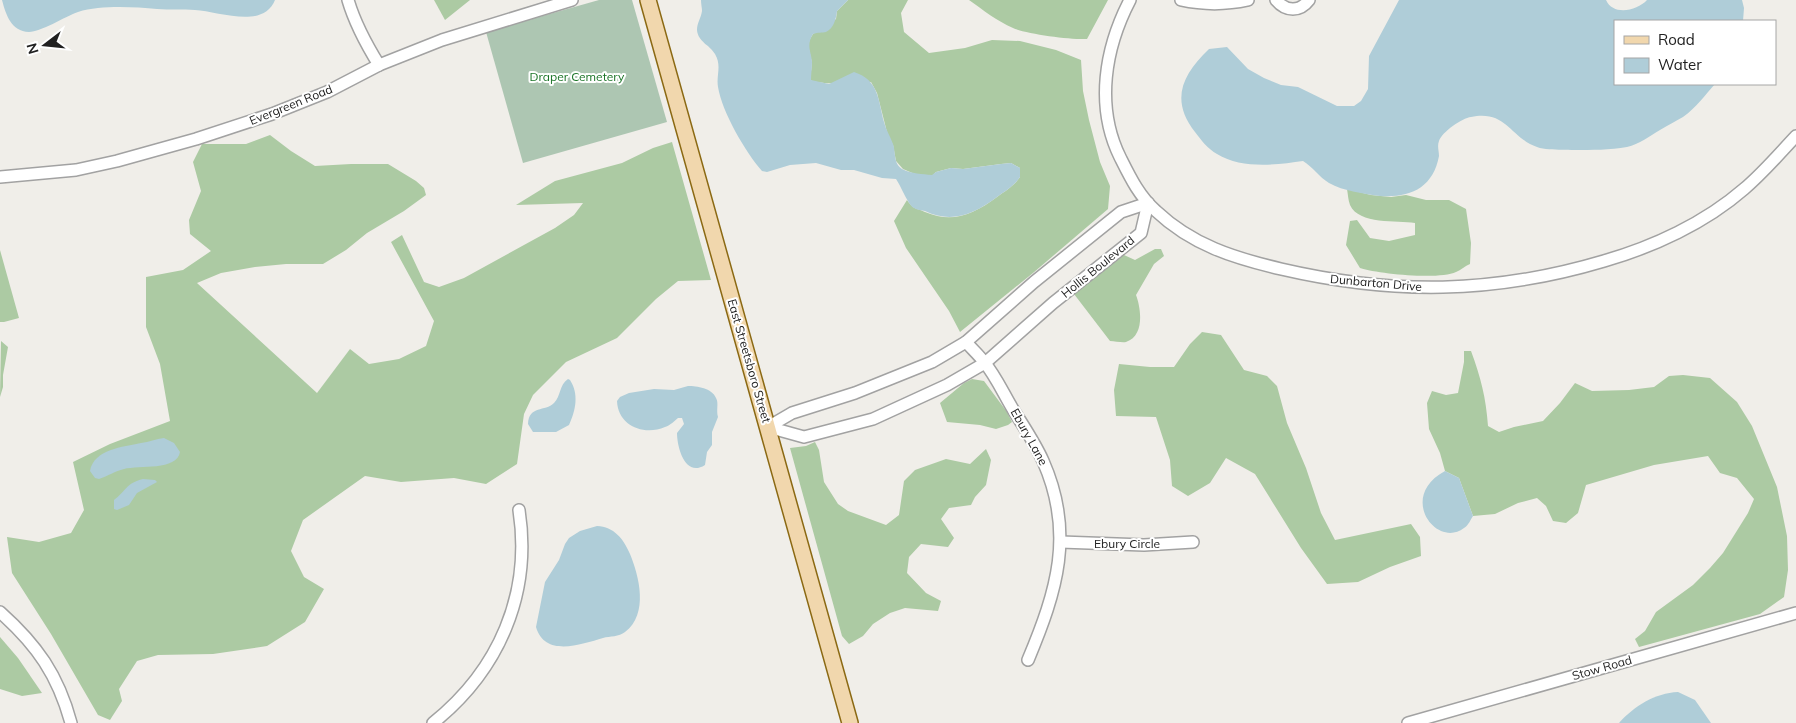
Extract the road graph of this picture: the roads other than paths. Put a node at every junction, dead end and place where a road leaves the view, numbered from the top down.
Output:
1 (348, 0) edge
2 (572, 0) edge
3 (648, 0) edge
4 (1130, 0) edge
5 (1181, 0) edge
6 (1248, 0) edge
7 (1276, 0) edge
8 (1309, 0) edge
9 (379, 65) junction
10 (1796, 136) edge
11 (0, 177) edge
12 (1148, 203) junction
13 (966, 342) junction
14 (985, 363) junction
15 (768, 427) junction
16 (520, 510) dead end
17 (1061, 542) junction
18 (1193, 542) dead end
19 (0, 612) edge
20 (1796, 613) edge
21 (1028, 660) dead end
22 (71, 723) edge
23 (433, 723) edge
24 (850, 723) edge
25 (1408, 723) edge

1 - 9 street
2 - 9 street, Evergreen Road
3 - 15 main road, East Streetsboro Street
4 - 12 street, Dunbarton Drive
5 - 6 street
7 - 8 street
9 - 11 street, Evergreen Road
10 - 12 street, Dunbarton Drive
12 - 13 street
12 - 14 street, Hollis Boulevard
13 - 14 street, Ebury Lane
13 - 15 street
14 - 15 street, Hollis Boulevard
14 - 17 street, Ebury Lane
15 - 24 main road, East Streetsboro Street
16 - 23 street
17 - 18 street, Ebury Circle
17 - 21 street, Ebury Lane
19 - 22 street
20 - 25 street, Stow Road

